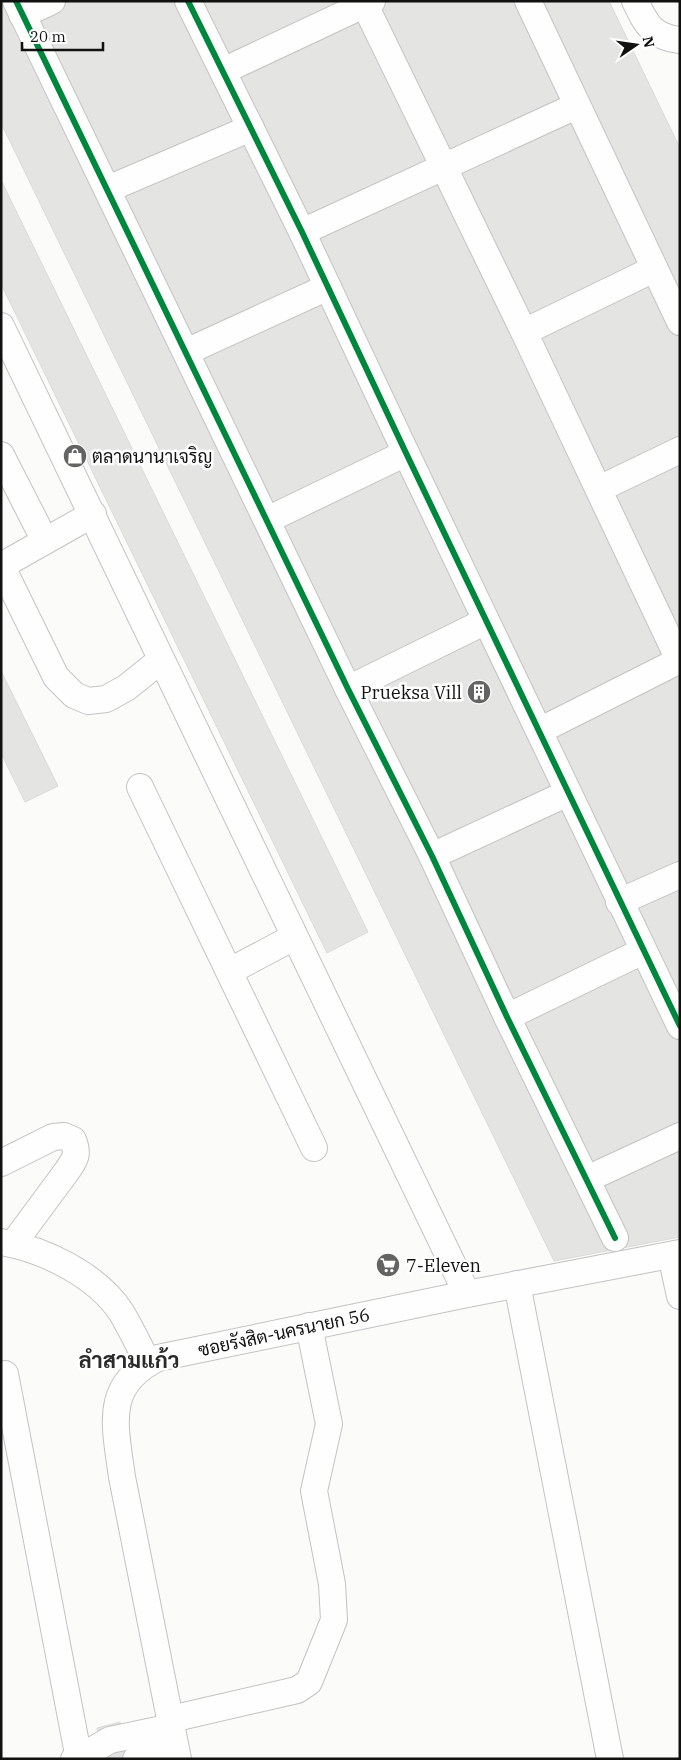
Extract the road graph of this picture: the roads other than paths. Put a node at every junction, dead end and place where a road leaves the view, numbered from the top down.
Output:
1 (52, 1) edge
2 (188, 1) edge
3 (528, 1) edge
4 (635, 1) edge
5 (367, 2) edge
6 (19, 8) edge
7 (680, 40) edge
8 (223, 70) junction
9 (576, 106) junction
10 (251, 128) junction
11 (443, 168) junction
12 (108, 189) junction
13 (302, 232) junction
14 (654, 269) junction
15 (328, 287) junction
16 (680, 322) edge
17 (1, 326) edge
18 (524, 332) junction
19 (186, 352) junction
20 (680, 450) edge
21 (406, 453) junction
22 (1, 455) edge
23 (599, 489) junction
24 (93, 514) junction
25 (267, 520) junction
26 (45, 541) junction
27 (1, 566) edge
28 (486, 621) junction
29 (161, 660) junction
30 (680, 661) edge
31 (348, 689) junction
32 (539, 731) junction
33 (140, 787) dead end
34 (568, 793) junction
35 (432, 856) junction
36 (680, 874) edge
37 (619, 902) junction
38 (294, 937) junction
39 (644, 951) junction
40 (230, 971) junction
41 (507, 1017) junction
42 (680, 1026) edge
43 (680, 1136) edge
44 (314, 1148) dead end
45 (1, 1163) edge
46 (587, 1179) junction
47 (616, 1238) dead end
48 (7, 1243) edge
49 (676, 1254) edge
50 (516, 1284) junction
51 (467, 1294) junction
52 (680, 1296) edge
53 (309, 1326) junction
54 (148, 1363) junction
55 (5, 1374) dead end
56 (174, 1739) edge
57 (79, 1758) edge
58 (136, 1759) edge
59 (610, 1759) edge

1 - 6 street
2 - 8 street
3 - 9 street
4 - 7 street
5 - 8 street
5 - 11 street
6 - 12 street
8 - 10 street
9 - 11 street
9 - 14 street
10 - 12 street
10 - 13 street
11 - 13 street
11 - 18 street
12 - 19 street
13 - 15 street
14 - 16 street
14 - 18 street
15 - 19 street
15 - 21 street
17 - 24 street
18 - 23 street
19 - 25 street
20 - 23 street
21 - 25 street
21 - 28 street
22 - 26 street
23 - 30 street
24 - 26 street
24 - 29 street
25 - 31 street
26 - 27 street
27 - 29 street
28 - 31 street
28 - 32 street
29 - 38 street
30 - 32 street
31 - 35 street
32 - 34 street
33 - 40 street
34 - 35 street
34 - 37 street
35 - 41 street
36 - 37 street
37 - 39 street
38 - 40 street
38 - 51 street
39 - 41 street
39 - 42 street
40 - 44 street
41 - 46 street
43 - 46 street
45 - 48 street
46 - 47 street
48 - 54 street
49 - 50 street, ซอยรังสิต-นครนายก 56
49 - 52 street
50 - 51 street, ซอยรังสิต-นครนายก 56
50 - 59 street
51 - 53 street, ซอยรังสิต-นครนายก 56
53 - 54 street, ซอยรังสิต-นครนายก 56
53 - 56 street
54 - 56 street, ซอยรังสิต-นครนายก 56
55 - 57 street
56 - 57 street
56 - 58 street

